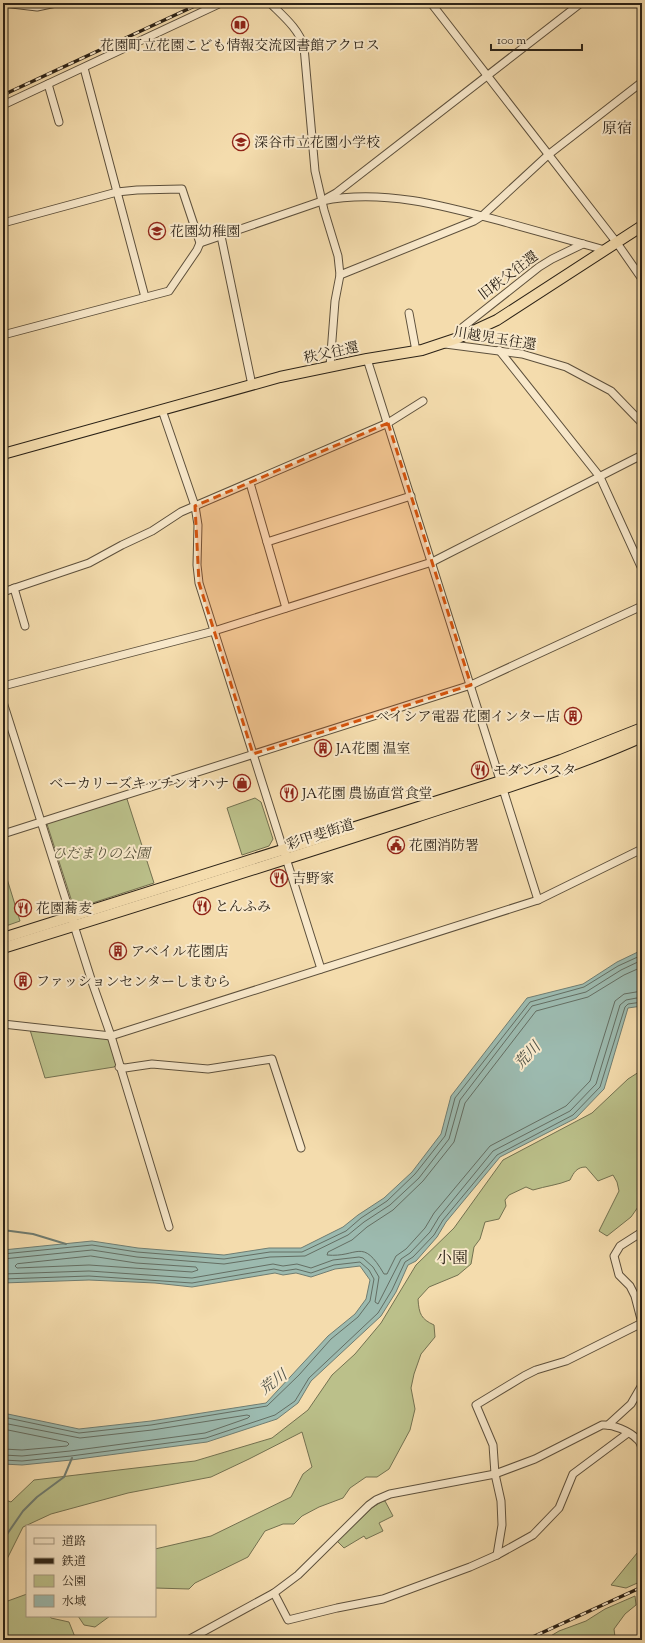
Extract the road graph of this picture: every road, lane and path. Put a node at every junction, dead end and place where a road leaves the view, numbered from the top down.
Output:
1 (3, 3) edge
2 (56, 3) edge
3 (221, 3) edge
4 (270, 3) edge
5 (431, 3) edge
6 (581, 3) edge
7 (84, 68) junction
8 (488, 75) junction
9 (642, 82) edge
10 (48, 84) junction
11 (3, 105) edge
12 (58, 122) dead end
13 (548, 155) junction
14 (117, 192) junction
15 (322, 201) junction
16 (482, 216) junction
17 (3, 223) edge
18 (642, 226) edge
19 (221, 236) junction
20 (616, 243) junction
21 (200, 244) junction
22 (583, 244) junction
23 (605, 250) junction
24 (340, 275) junction
25 (642, 279) edge
26 (145, 297) junction
27 (410, 313) dead end
28 (3, 335) edge
29 (458, 338) junction
30 (442, 343) junction
31 (500, 350) junction
32 (416, 351) junction
33 (367, 359) junction
34 (330, 366) junction
35 (252, 385) junction
36 (424, 401) dead end
37 (162, 410) junction
38 (388, 423) junction
39 (642, 423) edge
40 (3, 454) edge
41 (642, 455) edge
42 (600, 477) junction
43 (250, 483) junction
44 (411, 496) junction
45 (195, 506) junction
46 (267, 542) junction
47 (432, 562) junction
48 (642, 569) edge
49 (14, 588) junction
50 (3, 592) edge
51 (642, 606) edge
52 (286, 608) junction
53 (25, 626) dead end
54 (214, 631) junction
55 (471, 685) junction
56 (3, 686) edge
57 (3, 702) edge
58 (642, 728) edge
59 (642, 737) edge
60 (253, 754) junction
61 (502, 785) junction
62 (41, 822) junction
63 (3, 834) edge
64 (283, 849) junction
65 (642, 849) edge
66 (286, 860) junction
67 (538, 900) junction
68 (72, 921) junction
69 (3, 938) edge
70 (3, 948) edge
71 (321, 969) junction
72 (3, 1024) edge
73 (111, 1036) junction
74 (119, 1067) junction
75 (301, 1148) dead end
76 (169, 1227) dead end
77 (642, 1232) edge
78 (642, 1323) edge
79 (642, 1385) edge
80 (608, 1425) junction
81 (628, 1433) junction
82 (642, 1448) edge
83 (495, 1474) junction
84 (497, 1555) junction
85 (274, 1593) junction
86 (188, 1640) edge

1 - 2 street
3 - 7 street
4 - 15 street
5 - 8 street
6 - 8 street
7 - 10 street
7 - 14 street
8 - 13 street
8 - 15 street
9 - 13 street
10 - 11 street
10 - 12 street
13 - 16 street
13 - 20 street
14 - 17 street
14 - 21 street
14 - 26 street
15 - 16 street
15 - 19 street
15 - 24 street
16 - 22 street
16 - 24 street
18 - 20 highway, 秩父往還
19 - 21 street
19 - 35 street
20 - 23 highway, 秩父往還
20 - 25 street
21 - 26 street
22 - 23 street
22 - 29 street, 旧秩父往還
23 - 29 highway, 秩父往還
24 - 34 street
26 - 28 street
27 - 32 street
29 - 30 highway, 秩父往還
30 - 31 street, 川越児玉往還
30 - 32 highway, 秩父往還
31 - 39 street, 川越児玉往還
31 - 42 street
32 - 33 highway, 秩父往還
33 - 34 highway, 秩父往還
33 - 38 street
34 - 35 highway, 秩父往還
35 - 37 highway, 秩父往還
36 - 38 street
37 - 40 highway, 秩父往還
37 - 45 street
38 - 43 street
38 - 44 street
41 - 42 street
42 - 47 street
42 - 48 street
43 - 45 street
43 - 46 street
44 - 46 street
44 - 47 street
45 - 49 street
45 - 54 street
46 - 52 street
47 - 52 street
47 - 55 street
49 - 50 street
49 - 53 street
51 - 55 street
52 - 54 street
54 - 56 street
54 - 60 street
55 - 60 street
55 - 61 street
57 - 62 street
58 - 61 highway, 彩甲斐街道
59 - 61 highway, 彩甲斐街道
60 - 62 street
60 - 64 street
61 - 64 highway, 彩甲斐街道
61 - 66 highway, 彩甲斐街道
61 - 67 street
62 - 63 street
62 - 68 street
64 - 66 street
64 - 68 highway, 彩甲斐街道
65 - 67 street
66 - 68 highway, 彩甲斐街道
66 - 71 street
67 - 71 street
68 - 69 highway, 彩甲斐街道
68 - 70 highway, 彩甲斐街道
68 - 73 street
71 - 73 street
72 - 73 street
73 - 74 street
74 - 75 street
74 - 76 street
77 - 78 street
78 - 83 street
79 - 80 street
80 - 81 street
80 - 83 street
81 - 82 street
81 - 84 street
83 - 84 street
83 - 85 street
84 - 85 street
85 - 86 street

